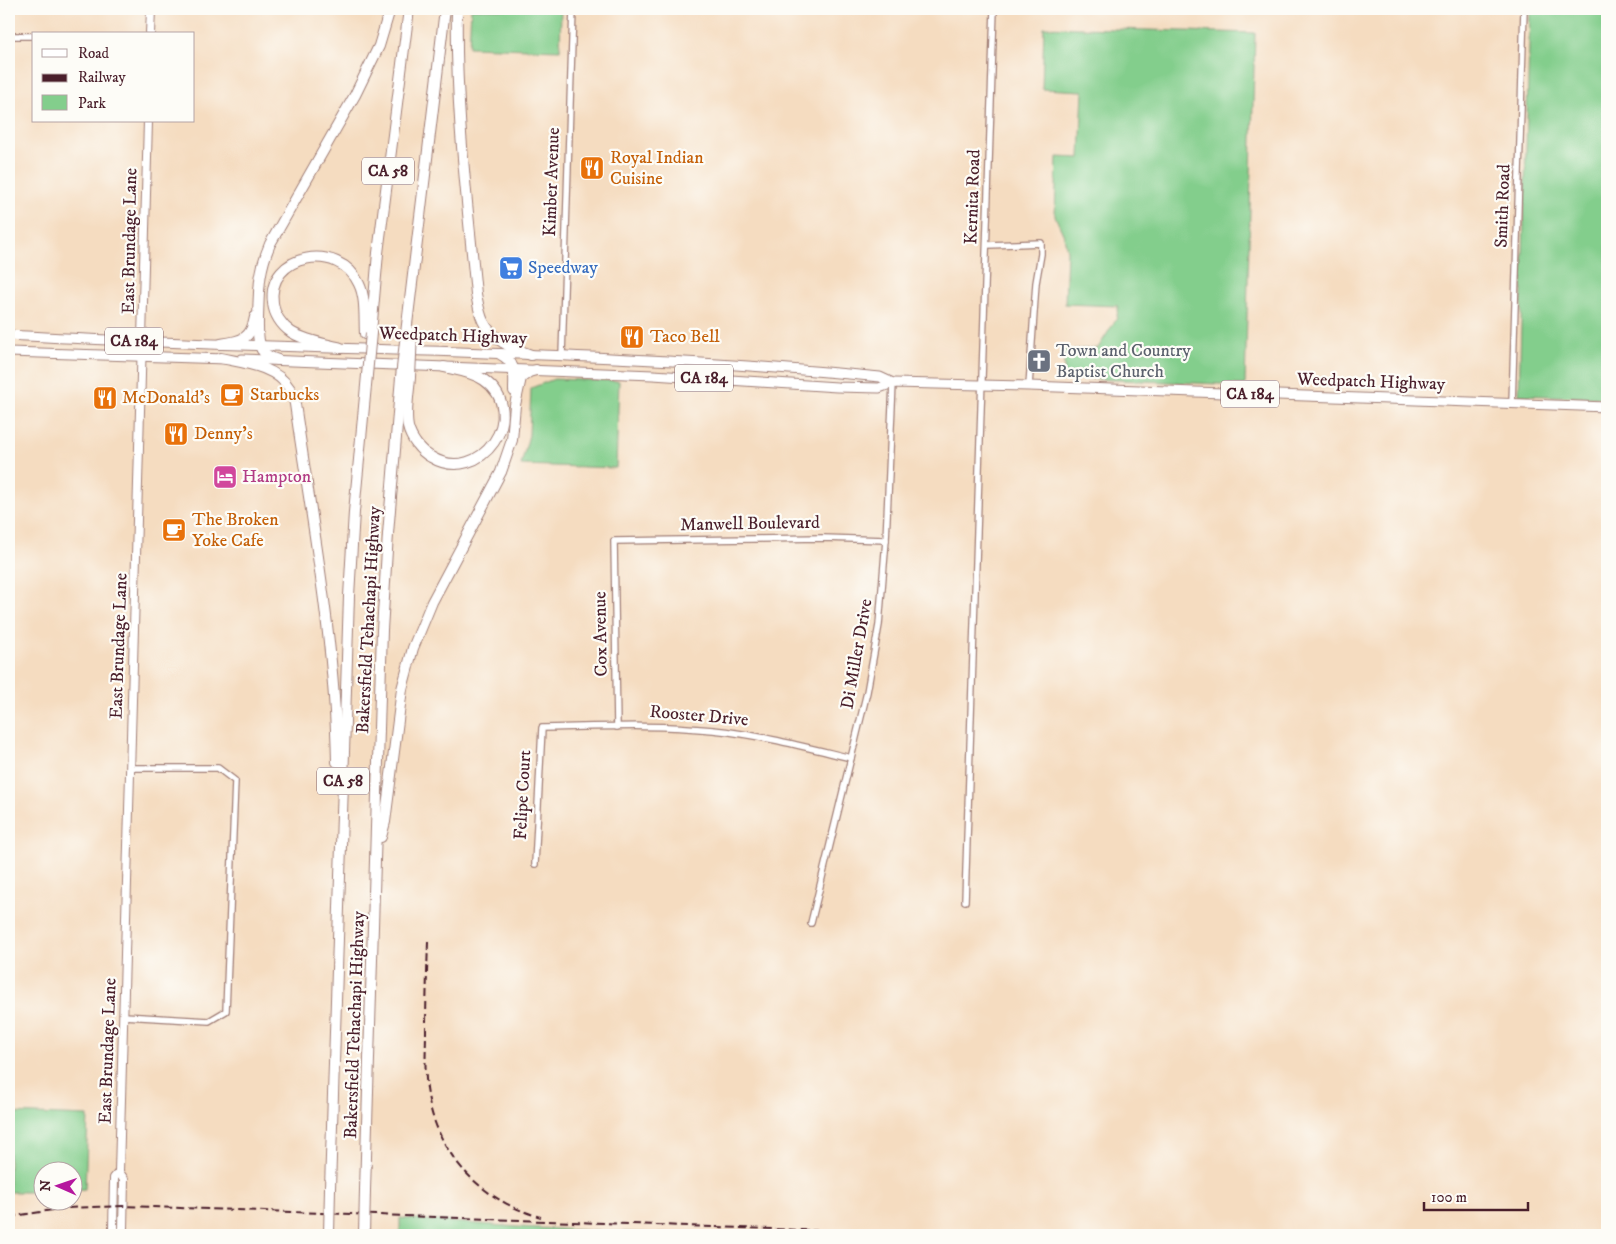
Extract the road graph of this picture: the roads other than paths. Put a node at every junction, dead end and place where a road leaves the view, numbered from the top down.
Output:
1 (151, 9) edge
2 (390, 9) edge
3 (409, 9) edge
4 (445, 9) edge
5 (457, 9) edge
6 (573, 9) edge
7 (994, 9) edge
8 (1524, 9) edge
9 (150, 32) edge
10 (9, 36) edge
11 (32, 36) edge
12 (148, 122) edge
13 (986, 244) junction
14 (257, 309) junction
15 (368, 334) junction
16 (9, 335) edge
17 (143, 341) junction
18 (221, 344) junction
19 (260, 345) junction
20 (341, 348) junction
21 (9, 352) edge
22 (500, 354) junction
23 (531, 355) junction
24 (142, 356) junction
25 (562, 356) junction
26 (221, 358) junction
27 (278, 360) junction
28 (444, 367) junction
29 (513, 369) junction
30 (536, 370) junction
31 (405, 377) junction
32 (893, 383) junction
33 (982, 386) junction
34 (1029, 386) junction
35 (1512, 404) junction
36 (515, 405) junction
37 (1607, 407) edge
38 (886, 540) junction
39 (614, 541) joint
40 (617, 727) junction
41 (542, 728) joint
42 (851, 758) junction
43 (131, 768) junction
44 (376, 855) junction
45 (535, 864) dead end
46 (965, 901) dead end
47 (811, 923) dead end
48 (339, 928) junction
49 (124, 1016) junction
50 (117, 1235) edge
51 (329, 1235) edge
52 (364, 1235) edge

1 - 9 main road
2 - 14 highway
3 - 15 highway, CA 58
4 - 31 highway, Bakersfield Tehachapi Highway / CA 58, bridge
5 - 23 highway
6 - 25 street, Kimber Avenue
7 - 13 street, Kernita Road
8 - 35 street, Smith Road
10 - 11 street
12 - 17 main road, East Brundage Lane
13 - 33 street, Kernita Road
13 - 34 street
14 - 18 highway
14 - 19 highway
15 - 20 highway
15 - 48 highway, Bakersfield Tehachapi Highway / CA 58, bridge
16 - 17 main road, Weedpatch Highway / CA 184
17 - 18 main road, Weedpatch Highway / CA 184
17 - 24 main road, East Brundage Lane
18 - 19 main road, Weedpatch Highway / CA 184
19 - 20 main road, Weedpatch Highway / CA 184
19 - 27 highway
20 - 22 main road, Weedpatch Highway / CA 184
21 - 24 main road, Weedpatch Highway / CA 184
22 - 23 main road, Weedpatch Highway / CA 184
22 - 29 highway
23 - 25 main road, Weedpatch Highway / CA 184
24 - 26 main road, Weedpatch Highway / CA 184
24 - 43 main road, East Brundage Lane
25 - 32 main road, Weedpatch Highway / CA 184
26 - 27 main road, Weedpatch Highway / CA 184
26 - 48 highway
27 - 28 main road, Weedpatch Highway / CA 184
28 - 29 main road, Weedpatch Highway / CA 184
28 - 31 highway
29 - 30 main road, Weedpatch Highway / CA 184
29 - 36 highway
30 - 32 main road, Weedpatch Highway / CA 184
30 - 36 highway
31 - 44 highway, Bakersfield Tehachapi Highway / CA 58
32 - 33 main road, Weedpatch Highway / CA 184
32 - 38 street, Di Miller Drive
33 - 34 main road, Weedpatch Highway / CA 184
33 - 46 street, Kernita Road
34 - 35 main road, Weedpatch Highway / CA 184
35 - 37 main road, Weedpatch Highway / CA 184
36 - 44 highway
38 - 39 street, Manwell Boulevard
38 - 42 street, Di Miller Drive
39 - 40 street, Cox Avenue
40 - 41 street, Rooster Drive
40 - 42 street, Rooster Drive
41 - 45 street, Felipe Court
42 - 47 street, Di Miller Drive
43 - 49 main road, East Brundage Lane
43 - 49 street
44 - 52 highway, Bakersfield Tehachapi Highway / CA 58, bridge
48 - 51 highway, Bakersfield Tehachapi Highway / CA 58, bridge
49 - 50 main road, East Brundage Lane

